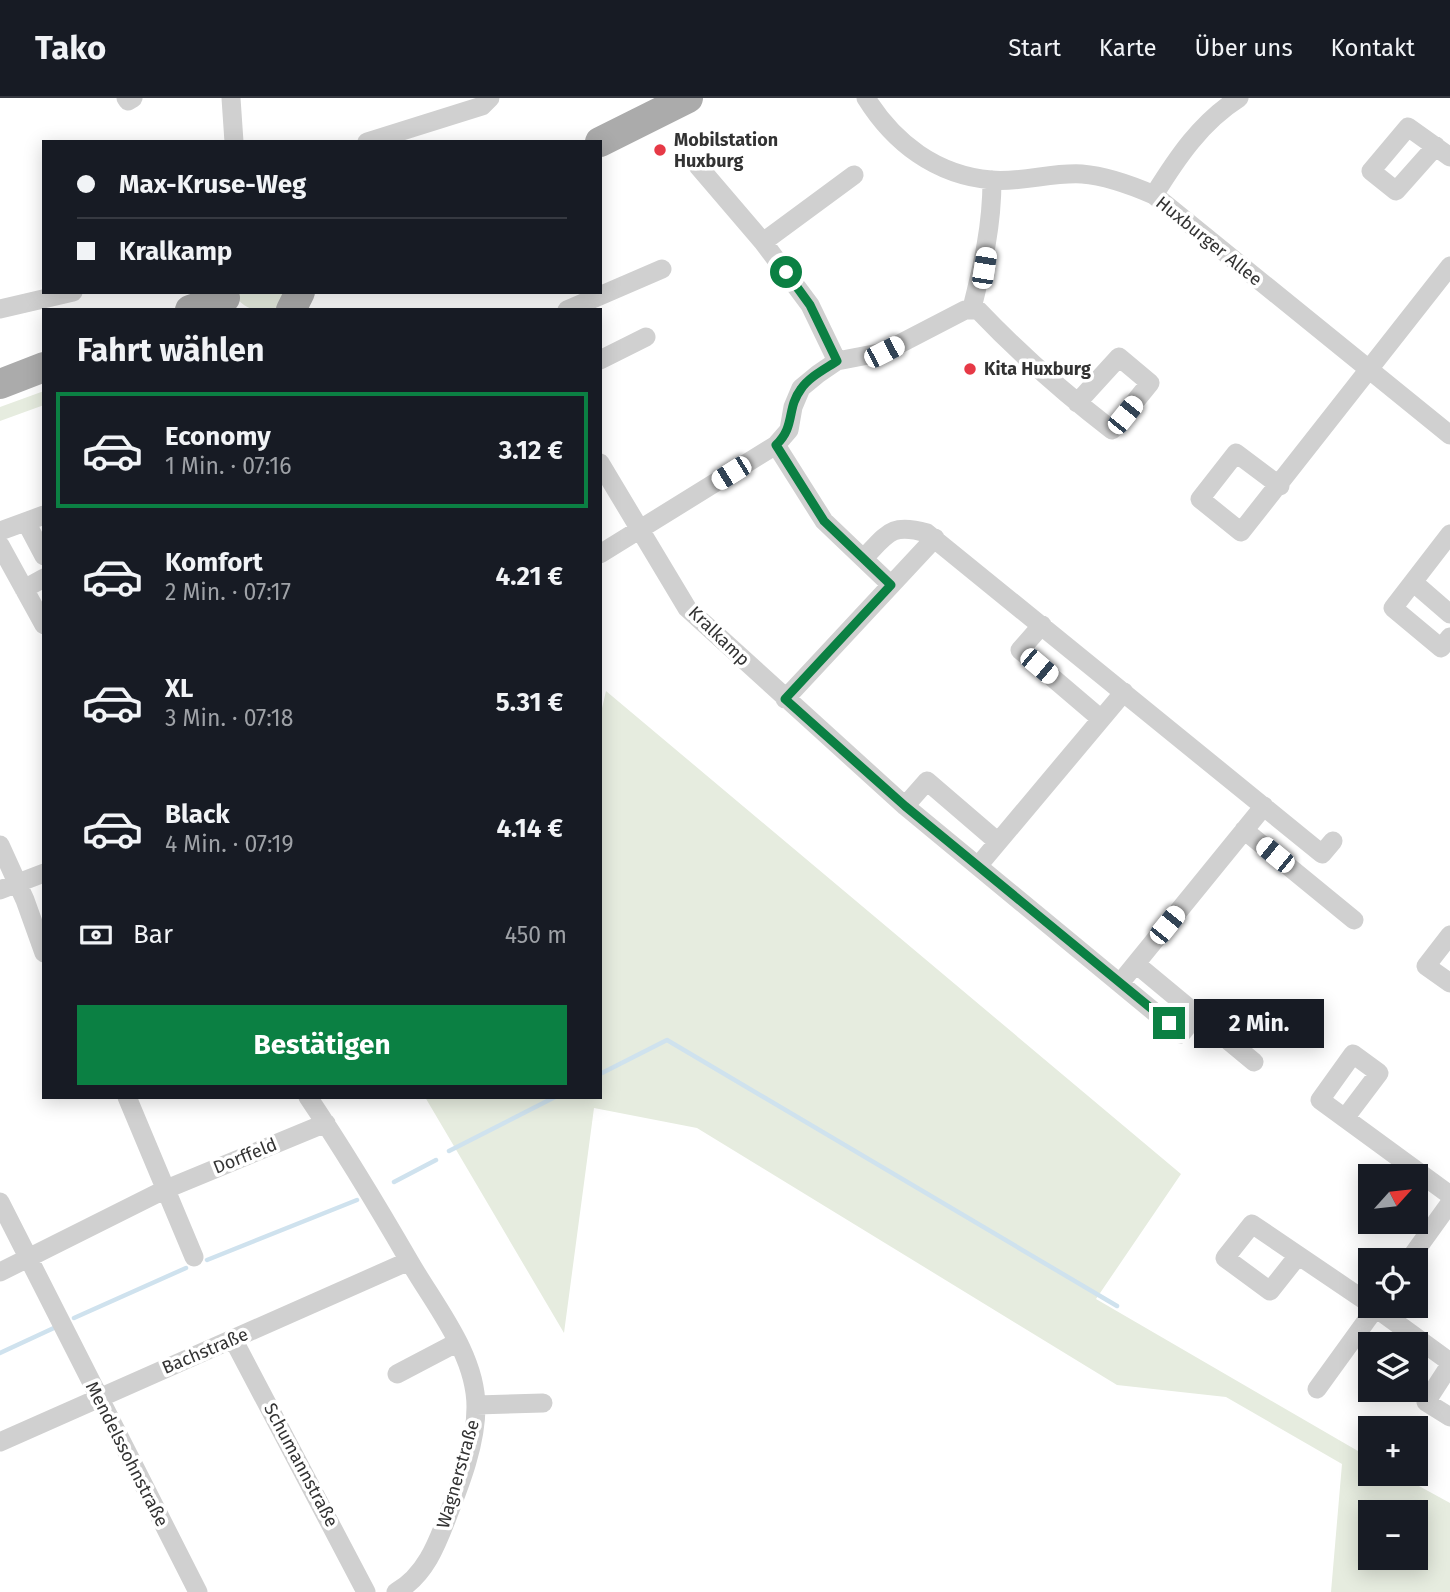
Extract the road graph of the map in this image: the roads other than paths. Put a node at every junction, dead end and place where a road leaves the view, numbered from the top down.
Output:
1 (126, 98) edge
2 (133, 98) edge
3 (231, 98) edge
4 (490, 98) edge
5 (688, 98) edge
6 (866, 98) edge
7 (1227, 101) edge
8 (234, 140) edge
9 (373, 140) edge
10 (602, 141) edge
11 (698, 166) dead end
12 (854, 176) dead end
13 (992, 180) junction
14 (1154, 195) junction
15 (763, 242) junction
16 (1450, 266) edge
17 (662, 269) dead end
18 (64, 294) edge
19 (227, 300) edge
20 (197, 308) edge
21 (572, 308) edge
22 (972, 308) junction
23 (0, 309) edge
24 (646, 337) dead end
25 (602, 359) edge
26 (837, 361) junction
27 (42, 368) edge
28 (1369, 371) junction
29 (0, 384) edge
30 (1077, 403) dead end
31 (1450, 435) edge
32 (776, 445) junction
33 (602, 466) edge
34 (1280, 486) dead end
35 (35, 518) edge
36 (642, 529) junction
37 (0, 531) edge
38 (1450, 534) edge
39 (935, 538) junction
40 (0, 545) edge
41 (42, 548) edge
42 (602, 553) edge
43 (864, 558) junction
44 (42, 579) edge
45 (1413, 582) junction
46 (891, 585) junction
47 (24, 589) junction
48 (1450, 614) edge
49 (42, 621) edge
50 (1042, 625) junction
51 (1450, 637) edge
52 (1124, 692) junction
53 (785, 699) junction
54 (1101, 719) junction
55 (905, 806) junction
56 (1264, 806) junction
57 (1244, 830) junction
58 (998, 842) junction
59 (0, 845) edge
60 (978, 866) junction
61 (42, 874) edge
62 (1302, 877) junction
63 (9, 886) edge
64 (1354, 920) dead end
65 (1450, 935) edge
66 (42, 949) edge
67 (1136, 964) junction
68 (1120, 983) junction
69 (1450, 983) edge
70 (1197, 1014) junction
71 (1254, 1062) dead end
72 (128, 1099) edge
73 (310, 1099) edge
74 (1345, 1118) dead end
75 (326, 1123) junction
76 (164, 1190) junction
77 (1450, 1195) edge
78 (0, 1202) edge
79 (1450, 1203) edge
80 (1418, 1248) edge
81 (29, 1256) junction
82 (194, 1257) dead end
83 (1297, 1257) dead end
84 (410, 1261) junction
85 (0, 1272) edge
86 (1358, 1296) edge
87 (1366, 1318) edge
88 (1390, 1318) edge
89 (233, 1339) junction
90 (458, 1342) junction
91 (1450, 1363) edge
92 (397, 1374) dead end
93 (1317, 1389) dead end
94 (98, 1397) junction
95 (543, 1403) dead end
96 (476, 1405) junction
97 (1450, 1417) edge
98 (0, 1442) edge
99 (198, 1592) edge
100 (366, 1592) edge
101 (396, 1592) edge

1 - 2 street
3 - 8 street
4 - 9 street
5 - 10 main road
6 - 13 street, Huxburger Allee
7 - 14 street
11 - 15 street
12 - 15 street
13 - 14 street, Huxburger Allee
13 - 22 street
14 - 28 street, Huxburger Allee
15 - 26 street
16 - 28 street
17 - 21 street
18 - 23 street
19 - 20 main road
22 - 26 street
22 - 30 street
24 - 25 street
26 - 32 street
27 - 29 main road
28 - 31 street, Huxburger Allee
28 - 34 street
32 - 36 street
32 - 43 street
33 - 36 street, Kralkamp
35 - 37 street
35 - 41 street
36 - 42 street
36 - 53 street, Kralkamp
38 - 45 street
39 - 43 street
39 - 46 street
39 - 50 street
40 - 47 street
43 - 46 street
44 - 47 street
45 - 48 street
45 - 51 street
46 - 53 street
47 - 49 street
50 - 52 street
50 - 54 street
52 - 54 street
52 - 56 street
53 - 55 street, Kralkamp
54 - 58 street
55 - 58 street
55 - 60 street, Kralkamp
56 - 57 street
56 - 62 street
57 - 62 street
57 - 67 street
58 - 60 street
59 - 63 street
60 - 68 street, Kralkamp
61 - 63 street
62 - 64 street
63 - 66 street
65 - 69 street
67 - 68 street
67 - 70 street
68 - 70 street, Kralkamp
70 - 71 street
72 - 76 street
73 - 75 street
74 - 77 street
75 - 76 street, Dorffeld
75 - 84 street, Wagnerstraße
76 - 81 street, Dorffeld
76 - 82 street
78 - 81 street
79 - 80 street
81 - 85 street, Dorffeld
81 - 94 street, Mendelssohnstraße
83 - 86 street
84 - 89 street, Bachstraße
84 - 90 street, Wagnerstraße
87 - 93 street
88 - 91 street
89 - 94 street, Bachstraße
89 - 100 street, Schumannstraße
90 - 92 street
90 - 96 street, Wagnerstraße
91 - 97 street
94 - 98 street, Bachstraße
94 - 99 street, Mendelssohnstraße
95 - 96 street
96 - 101 street, Wagnerstraße

